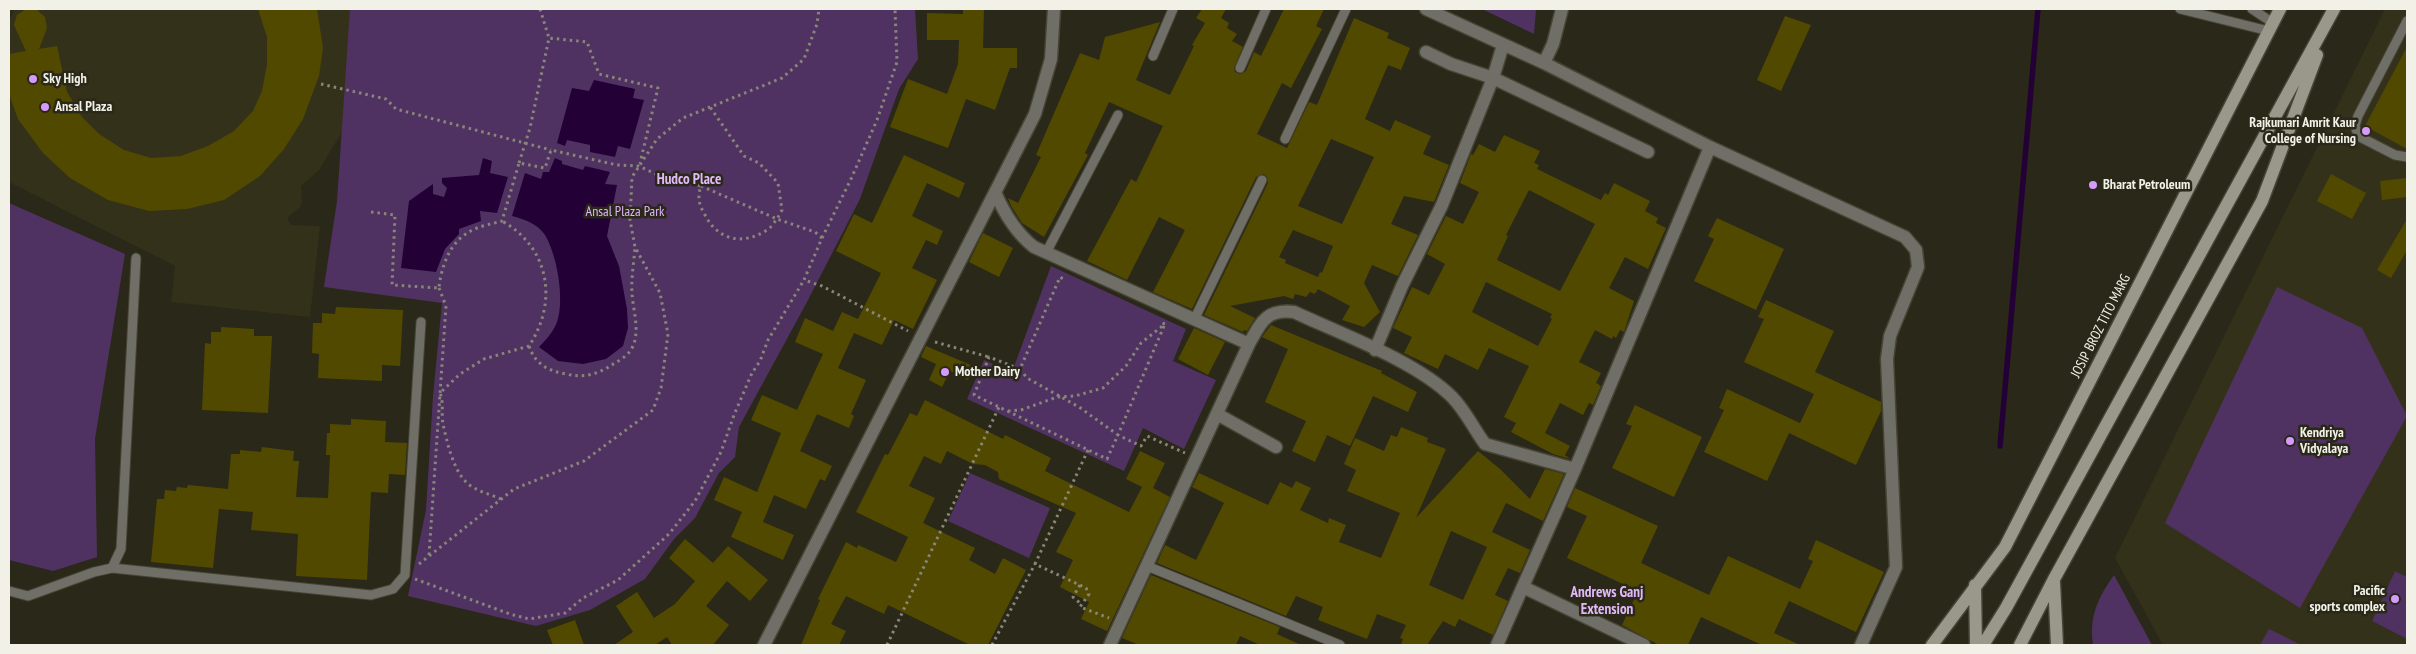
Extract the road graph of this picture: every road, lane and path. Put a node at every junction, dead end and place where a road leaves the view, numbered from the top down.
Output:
1 (540, 9) edge
2 (819, 9) edge
3 (895, 9) edge
4 (1054, 9) edge
5 (1173, 9) edge
6 (1266, 9) edge
7 (1346, 9) edge
8 (1426, 9) edge
9 (1562, 9) edge
10 (2180, 9) edge
11 (2252, 9) edge
12 (2280, 9) edge
13 (2334, 9) edge
14 (2407, 21) edge
15 (2271, 27) junction
16 (549, 38) junction
17 (1503, 45) junction
18 (1426, 52) dead end
19 (1153, 56) dead end
20 (1544, 63) junction
21 (1240, 68) dead end
22 (1493, 78) junction
23 (321, 84) dead end
24 (710, 107) junction
25 (1118, 115) dead end
26 (1285, 139) dead end
27 (526, 142) junction
28 (1710, 146) junction
29 (551, 150) junction
30 (1648, 152) dead end
31 (2407, 157) edge
32 (519, 163) junction
33 (639, 166) junction
34 (1262, 180) dead end
35 (701, 186) junction
36 (995, 192) junction
37 (371, 212) dead end
38 (777, 219) junction
39 (502, 221) junction
40 (822, 238) junction
41 (635, 247) junction
42 (1046, 253) junction
43 (136, 258) dead end
44 (804, 280) junction
45 (1069, 281) dead end
46 (439, 288) junction
47 (1190, 318) junction
48 (1156, 320) dead end
49 (421, 322) dead end
50 (1165, 324) junction
51 (920, 337) junction
52 (1249, 344) junction
53 (529, 346) junction
54 (1375, 350) junction
55 (989, 357) junction
56 (1020, 369) junction
57 (440, 393) junction
58 (1057, 396) junction
59 (999, 407) junction
60 (1008, 411) junction
61 (1217, 414) junction
62 (1118, 436) junction
63 (1276, 447) dead end
64 (1088, 450) junction
65 (1197, 458) junction
66 (1574, 469) junction
67 (502, 499) junction
68 (429, 556) junction
69 (1035, 564) junction
70 (1146, 566) junction
71 (112, 568) junction
72 (405, 575) junction
73 (2054, 579) junction
74 (1080, 585) junction
75 (1975, 585) junction
76 (1523, 587) junction
77 (9, 592) edge
78 (1082, 604) junction
79 (1120, 622) junction
80 (764, 645) edge
81 (887, 645) edge
82 (992, 645) edge
83 (1110, 645) edge
84 (1340, 645) edge
85 (1497, 645) edge
86 (1644, 645) edge
87 (1861, 645) edge
88 (1932, 645) edge
89 (1976, 645) edge
90 (1983, 645) edge
91 (2020, 645) edge
92 (2057, 645) edge

1 - 16 path
2 - 24 path
3 - 40 path
4 - 36 street
5 - 19 lane
6 - 21 lane
7 - 26 lane
8 - 17 street
9 - 20 street
10 - 15 lane
11 - 15 lane
12 - 15 main road, JOSIP BROZ TITO MARG
13 - 73 main road
13 - 90 main road
14 - 31 lane
15 - 75 main road, JOSIP BROZ TITO MARG
16 - 27 path
16 - 33 path
17 - 20 street
17 - 22 street
18 - 22 street
20 - 28 street
22 - 30 street
22 - 54 street
23 - 27 path
24 - 33 path
24 - 38 path
25 - 42 lane
27 - 29 path
27 - 32 path
28 - 66 street
28 - 87 street
29 - 32 path
29 - 33 path
32 - 39 path
33 - 35 path
33 - 41 path
34 - 47 lane
35 - 38 path
35 - 38 path
36 - 42 street
36 - 51 street
37 - 46 path
38 - 40 path
39 - 46 path
39 - 53 path
40 - 44 path
41 - 53 path
41 - 67 path
42 - 47 street
43 - 71 lane
44 - 51 path
44 - 72 path
45 - 56 path
46 - 57 path
47 - 50 path
47 - 52 street
48 - 50 path
49 - 72 lane
50 - 58 path
50 - 62 path
51 - 55 path
51 - 80 street
52 - 54 street
52 - 61 street
53 - 57 path
54 - 66 street
55 - 56 path
55 - 59 path
56 - 58 path
57 - 67 path
57 - 68 path
58 - 60 path
58 - 62 path
59 - 60 path
59 - 81 path
60 - 64 path
61 - 63 street
61 - 65 street
62 - 64 path
62 - 65 path
64 - 69 path
65 - 70 street
66 - 76 street
67 - 68 path
68 - 72 path
69 - 74 path
69 - 82 path
70 - 79 street
70 - 84 lane
71 - 72 lane
71 - 77 lane
73 - 91 main road
73 - 92 main road
74 - 78 path
74 - 78 path
75 - 88 main road, JOSIP BROZ TITO MARG
75 - 89 main road
76 - 85 street
76 - 86 street
78 - 79 path
79 - 83 street

